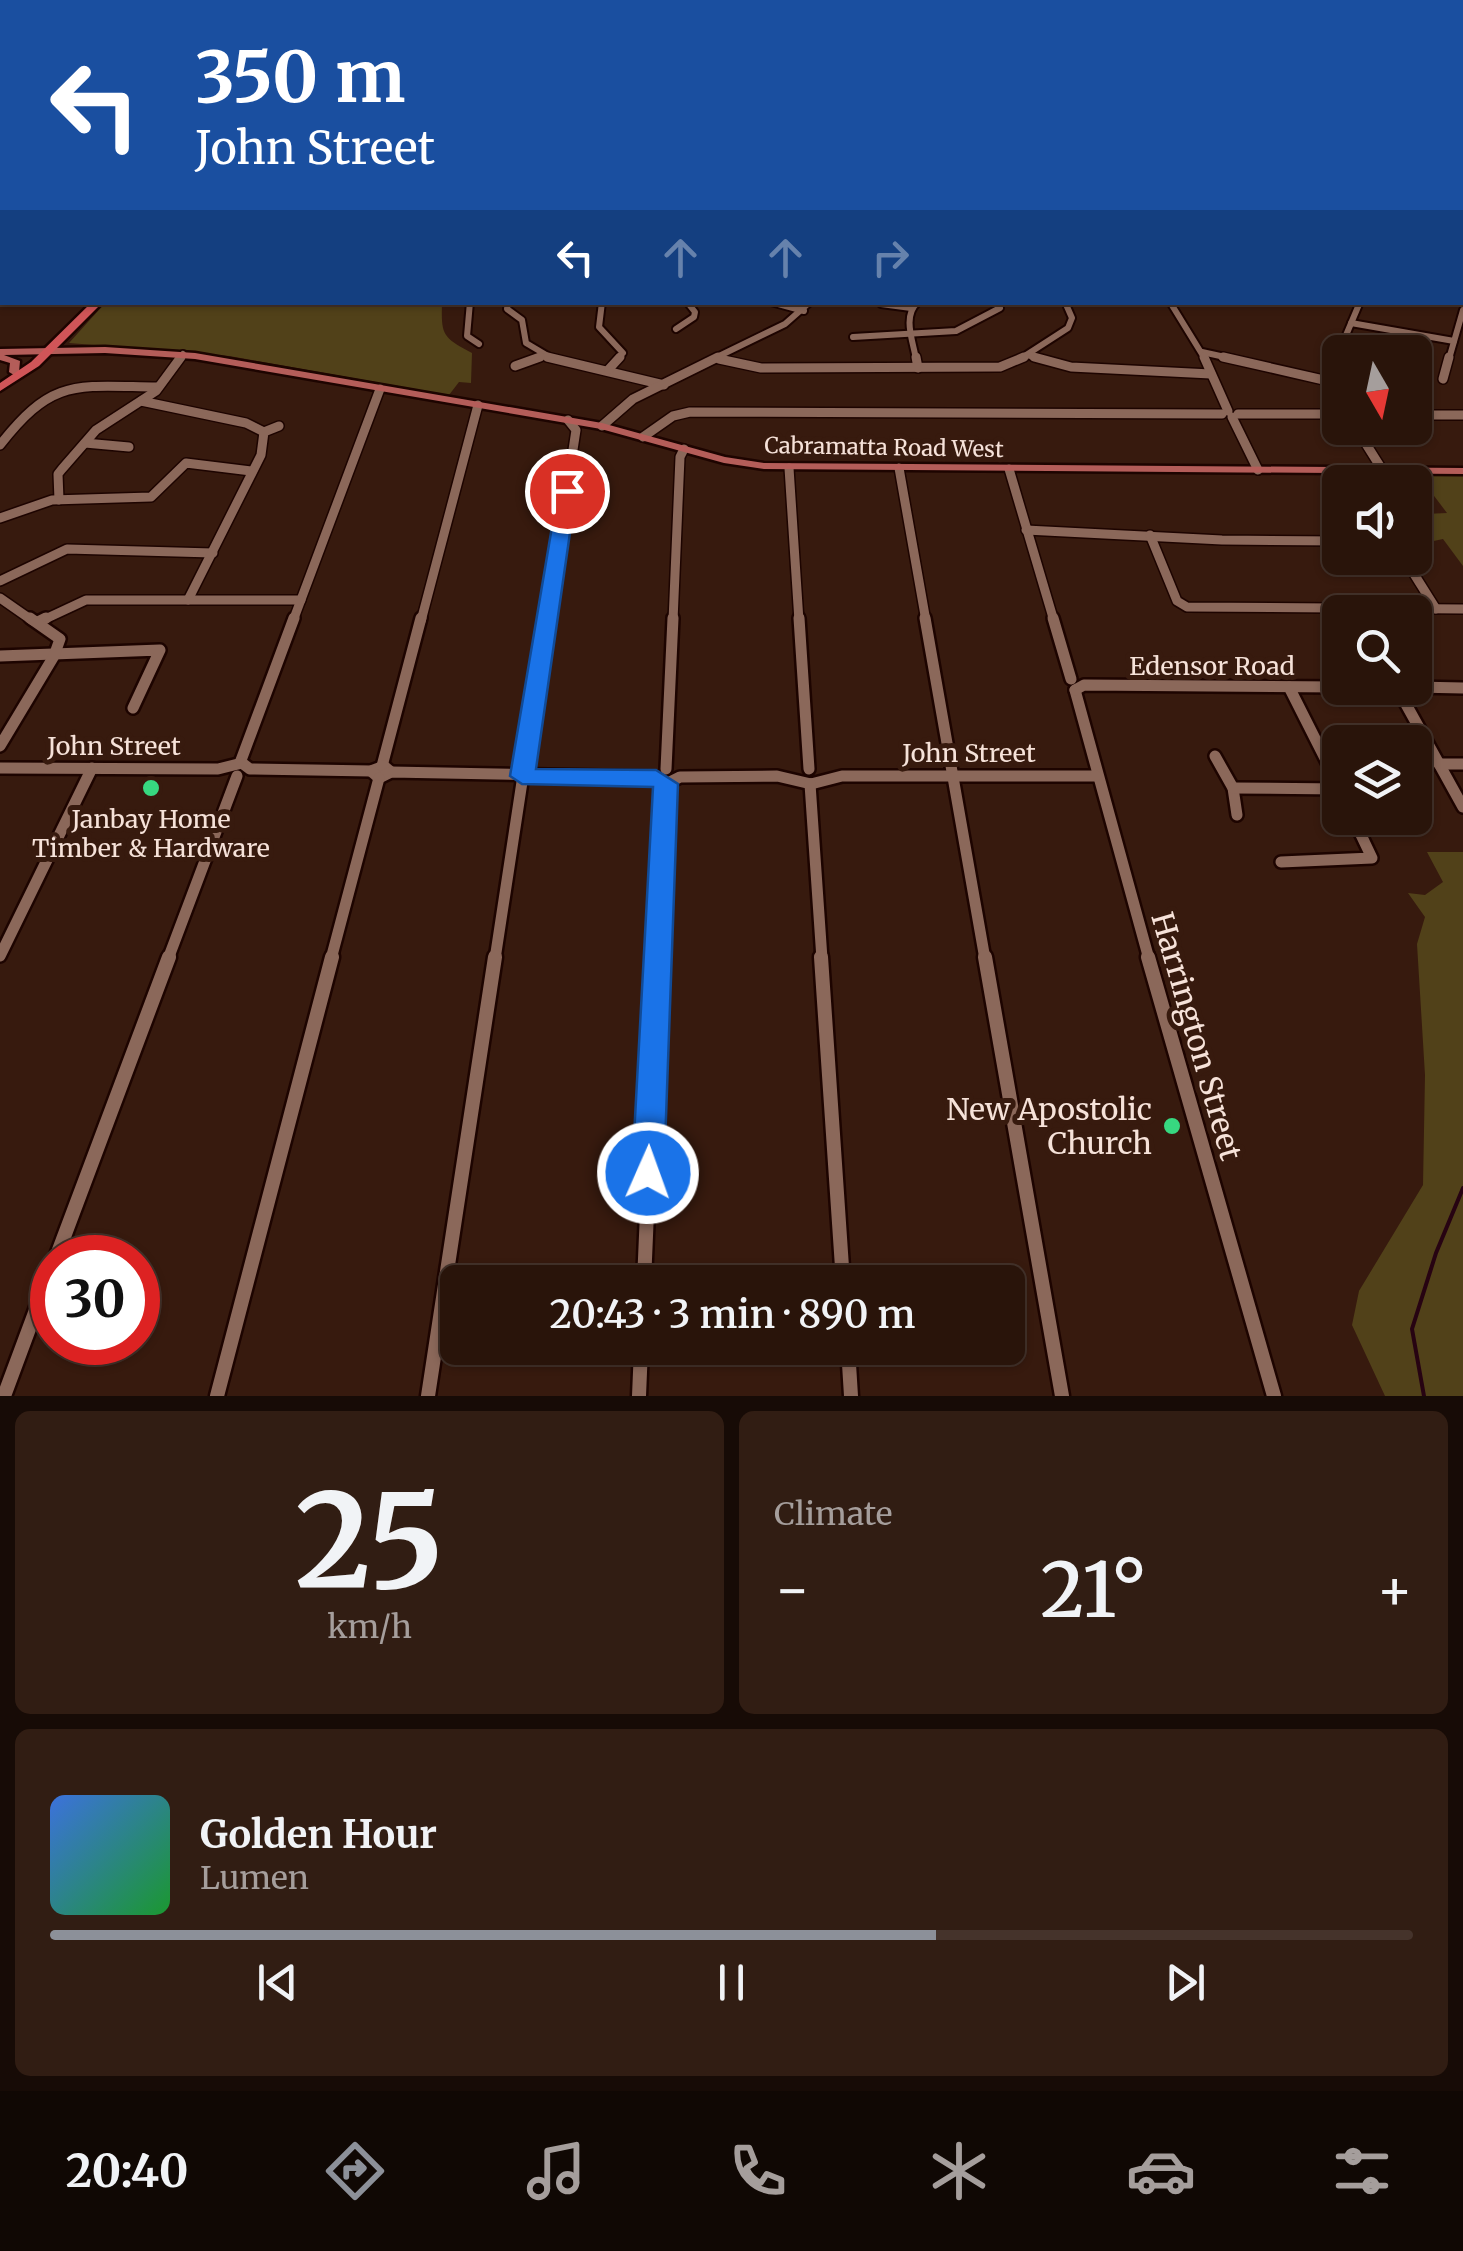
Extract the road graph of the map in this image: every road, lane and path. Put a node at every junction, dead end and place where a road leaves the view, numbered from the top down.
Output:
1 (83, 305) edge
2 (95, 305) edge
3 (470, 305) edge
4 (508, 305) edge
5 (602, 305) edge
6 (689, 305) edge
7 (914, 305) edge
8 (1066, 305) edge
9 (1172, 305) edge
10 (1359, 305) edge
11 (807, 307) edge
12 (1000, 308) dead end
13 (1463, 310) edge
14 (1351, 323) junction
15 (676, 329) dead end
16 (912, 334) junction
17 (65, 335) junction
18 (1346, 335) edge
19 (853, 337) dead end
20 (1454, 340) junction
21 (479, 344) dead end
22 (43, 350) junction
23 (88, 350) junction
24 (1202, 352) junction
25 (1, 354) edge
26 (181, 356) junction
27 (542, 356) junction
28 (1027, 356) junction
29 (719, 359) junction
30 (514, 366) dead end
31 (918, 368) junction
32 (609, 370) junction
33 (14, 372) junction
34 (1211, 374) junction
35 (1443, 379) dead end
36 (1322, 380) edge
37 (0, 384) edge
38 (664, 386) junction
39 (156, 388) junction
40 (380, 388) junction
41 (140, 400) junction
42 (478, 405) junction
43 (1230, 414) junction
44 (1322, 414) edge
45 (1432, 414) edge
46 (1463, 415) edge
47 (572, 425) junction
48 (596, 425) junction
49 (279, 426) dead end
50 (264, 432) junction
51 (643, 437) junction
52 (85, 443) junction
53 (0, 445) edge
54 (128, 448) dead end
55 (684, 449) junction
56 (789, 468) junction
57 (899, 468) junction
58 (1009, 468) junction
59 (1258, 470) junction
60 (1322, 470) edge
61 (251, 471) junction
62 (1432, 471) edge
63 (1463, 471) edge
64 (59, 500) junction
65 (0, 518) edge
66 (1026, 530) junction
67 (1150, 535) junction
68 (1322, 540) edge
69 (214, 553) junction
70 (1415, 575) edge
71 (0, 580) edge
72 (0, 598) edge
73 (188, 600) junction
74 (301, 600) junction
75 (1436, 609) junction
76 (1463, 609) edge
77 (38, 622) junction
78 (0, 656) edge
79 (54, 656) junction
80 (1077, 685) junction
81 (1290, 686) junction
82 (1322, 687) edge
83 (1432, 687) edge
84 (1463, 688) edge
85 (1406, 705) edge
86 (133, 708) dead end
87 (0, 746) edge
88 (1322, 752) edge
89 (1214, 756) dead end
90 (1439, 764) junction
91 (1463, 764) edge
92 (0, 768) edge
93 (92, 768) junction
94 (238, 769) junction
95 (381, 772) junction
96 (952, 775) junction
97 (522, 776) junction
98 (809, 776) junction
99 (1096, 776) junction
100 (662, 777) junction
101 (1233, 788) junction
102 (1322, 789) edge
103 (1463, 807) edge
104 (1237, 814) dead end
105 (1361, 835) edge
106 (1280, 862) dead end
107 (0, 956) edge
108 (65, 1235) edge
109 (645, 1265) edge
110 (843, 1265) edge
111 (30, 1326) edge
112 (640, 1365) edge
113 (849, 1365) edge
114 (4, 1396) edge
115 (217, 1396) edge
116 (428, 1396) edge
117 (639, 1396) edge
118 (851, 1396) edge
119 (1062, 1396) edge
120 (1274, 1396) edge

1 - 22 highway
2 - 17 highway
3 - 21 street
4 - 27 street
5 - 32 street
6 - 15 street
7 - 16 street
8 - 28 street
9 - 24 street
10 - 14 street
11 - 29 street
12 - 16 street
13 - 20 street
14 - 18 street
14 - 20 street
16 - 19 street
16 - 31 street
17 - 22 highway
17 - 23 main road
20 - 35 street
22 - 23 main road, Cabramatta Road West
22 - 25 main road, Cabramatta Road West
22 - 25 main road
22 - 26 main road, Cabramatta Road West
22 - 33 highway
22 - 37 highway
23 - 26 main road, Cabramatta Road West
24 - 34 street
24 - 36 street
25 - 33 main road
26 - 39 street
26 - 40 main road, Cabramatta Road West
27 - 30 street
27 - 32 street
28 - 31 street
28 - 34 street
29 - 31 street
29 - 38 street
32 - 38 street
33 - 37 highway
34 - 43 street
38 - 48 street
39 - 41 street
39 - 53 street
40 - 42 main road, Cabramatta Road West
40 - 74 street
41 - 50 street
41 - 52 street
42 - 47 main road, Cabramatta Road West
42 - 95 street
43 - 44 street
43 - 51 street
43 - 59 street
45 - 46 street
47 - 48 main road, Cabramatta Road West
47 - 97 street
48 - 51 main road, Cabramatta Road West
49 - 50 street
50 - 61 street
51 - 55 main road, Cabramatta Road West
52 - 54 street
52 - 64 street
55 - 56 main road, Cabramatta Road West
55 - 100 street
56 - 57 main road, Cabramatta Road West
56 - 98 street
57 - 58 main road, Cabramatta Road West
57 - 96 street
58 - 59 main road, Cabramatta Road West
58 - 66 street, Harrington Street
59 - 60 main road, Cabramatta Road West
61 - 64 street
61 - 69 street
62 - 63 main road, Cabramatta Road West
64 - 65 street
66 - 67 street
66 - 80 street, Harrington Street
67 - 68 street
67 - 75 street
69 - 71 street
69 - 73 street
70 - 75 street
72 - 77 street
73 - 74 street
73 - 77 street
74 - 94 street
75 - 76 street
77 - 79 street
78 - 79 street
79 - 86 street
79 - 87 street
80 - 81 street, Edensor Road
80 - 99 street, Harrington Street
81 - 82 street, Edensor Road
81 - 88 street
83 - 84 street
85 - 90 street
89 - 101 street
90 - 91 street
90 - 103 street
92 - 93 street, John Street
93 - 94 street, John Street
93 - 107 street
94 - 95 street, John Street
94 - 108 street
95 - 97 street, John Street
95 - 115 street
96 - 98 street, John Street
96 - 99 street, John Street
96 - 119 street
97 - 100 street, John Street
97 - 116 street
98 - 100 street, John Street
98 - 110 street
99 - 120 street, Harrington Street
100 - 109 street
101 - 102 street
101 - 104 street
105 - 106 street
111 - 114 street
112 - 117 street
113 - 118 street

